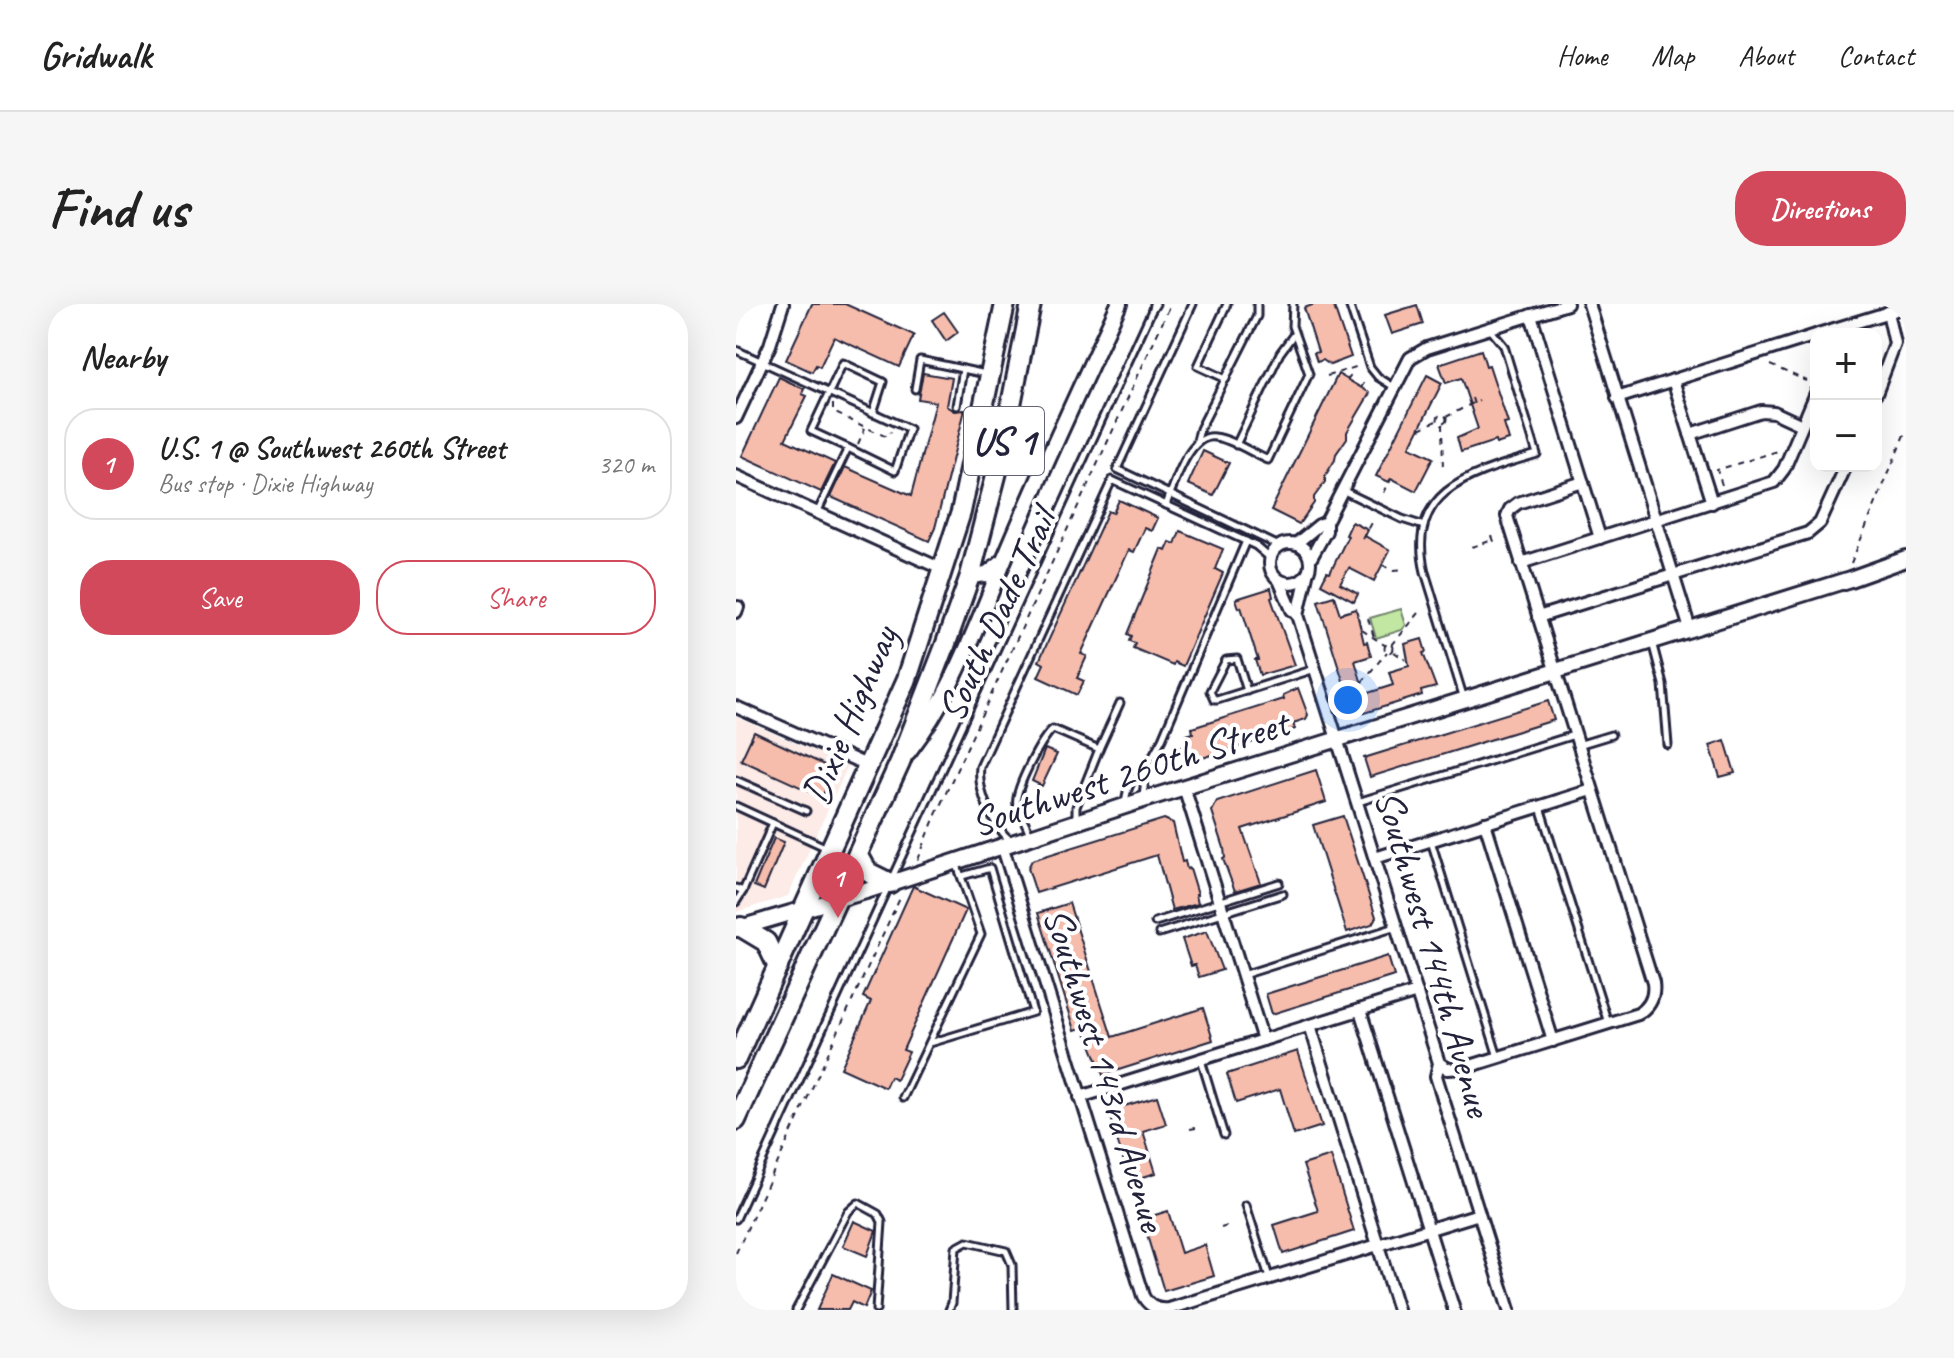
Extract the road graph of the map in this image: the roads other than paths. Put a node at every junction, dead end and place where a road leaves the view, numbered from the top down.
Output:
1 (783, 304) edge
2 (1002, 304) edge
3 (1031, 304) edge
4 (1119, 304) edge
5 (1193, 304) edge
6 (1227, 304) edge
7 (1257, 304) edge
8 (1293, 304) edge
9 (1349, 304) edge
10 (1567, 304) edge
11 (1589, 304) edge
12 (1153, 306) edge
13 (1906, 307) edge
14 (1888, 312) junction
15 (1531, 315) junction
16 (1489, 328) junction
17 (1840, 328) edge
18 (1294, 334) junction
19 (1810, 338) edge
20 (736, 350) edge
21 (761, 362) junction
22 (963, 369) junction
23 (991, 375) junction
24 (1882, 378) edge
25 (1226, 379) junction
26 (1673, 380) junction
27 (1394, 387) junction
28 (915, 389) dead end
29 (829, 391) junction
30 (1617, 398) junction
31 (1813, 400) edge
32 (957, 406) dead end
33 (873, 413) junction
34 (736, 418) edge
35 (1802, 425) junction
36 (1690, 434) junction
37 (1197, 442) junction
38 (1236, 445) junction
39 (848, 448) junction
40 (1117, 469) junction
41 (1843, 472) edge
42 (736, 476) edge
43 (1112, 480) junction
44 (1583, 482) junction
45 (1343, 490) junction
46 (1170, 496) junction
47 (1712, 503) junction
48 (1166, 505) junction
49 (817, 513) junction
50 (1656, 521) junction
51 (1326, 522) junction
52 (1424, 526) junction
53 (1600, 538) junction
54 (1246, 541) junction
55 (1297, 543) junction
56 (1279, 546) junction
57 (1270, 558) junction
58 (1311, 558) junction
59 (1906, 559) edge
60 (1003, 562) junction
61 (1521, 563) junction
62 (944, 570) junction
63 (1307, 575) junction
64 (1673, 575) junction
65 (970, 576) junction
66 (1279, 580) junction
67 (1298, 615) junction
68 (1538, 617) junction
69 (1690, 629) junction
70 (1651, 642) junction
71 (1316, 669) junction
72 (1555, 671) junction
73 (1247, 691) junction
74 (1464, 700) junction
75 (1120, 703) dead end
76 (736, 707) edge
77 (1611, 735) dead end
78 (1338, 739) junction
79 (1576, 740) junction
80 (1668, 745) dead end
81 (1099, 749) junction
82 (900, 762) junction
83 (869, 766) junction
84 (1146, 768) junction
85 (736, 780) edge
86 (1184, 787) junction
87 (1592, 790) junction
88 (1143, 800) junction
89 (1358, 802) junction
90 (736, 806) edge
91 (1125, 806) junction
92 (1540, 806) junction
93 (806, 811) dead end
94 (1076, 822) junction
95 (773, 823) junction
96 (1485, 823) junction
97 (1031, 836) junction
98 (1431, 840) junction
99 (1007, 844) junction
100 (831, 850) junction
101 (858, 854) junction
102 (1375, 858) junction
103 (956, 861) junction
104 (962, 876) junction
105 (1279, 883) dead end
106 (897, 885) junction
107 (736, 888) edge
108 (743, 891) junction
109 (1283, 894) dead end
110 (837, 900) junction
111 (736, 902) edge
112 (1222, 907) junction
113 (805, 909) junction
114 (1155, 922) dead end
115 (1397, 927) junction
116 (738, 928) edge
117 (1159, 933) dead end
118 (778, 967) junction
119 (1243, 975) junction
120 (1417, 992) junction
121 (1360, 1010) junction
122 (1608, 1024) junction
123 (1310, 1025) junction
124 (1263, 1040) junction
125 (1553, 1041) junction
126 (930, 1043) junction
127 (1498, 1058) junction
128 (736, 1059) edge
129 (1200, 1059) junction
130 (1439, 1063) junction
131 (1080, 1097) junction
132 (903, 1098) dead end
133 (736, 1120) edge
134 (1224, 1135) dead end
135 (1246, 1205) dead end
136 (1479, 1214) junction
137 (736, 1219) edge
138 (1429, 1230) junction
139 (1378, 1246) junction
140 (1269, 1278) junction
141 (796, 1310) edge
142 (876, 1310) edge
143 (949, 1310) edge
144 (1013, 1310) edge
145 (1398, 1310) edge
146 (1454, 1310) edge
147 (1509, 1310) edge

1 - 21 street
2 - 23 highway, US 1
3 - 65 highway, US 1
4 - 60 street
5 - 40 lane
6 - 25 lane
7 - 25 lane
8 - 18 lane
9 - 27 lane
10 - 15 street
11 - 30 street
12 - 106 lane
13 - 14 street
14 - 17 street
14 - 24 street
15 - 16 street
15 - 44 street
16 - 27 street
16 - 52 lane
18 - 38 lane
18 - 38 lane
19 - 26 street
20 - 21 lane
21 - 29 lane
21 - 34 street
22 - 23 lane
22 - 28 lane
22 - 32 lane
23 - 62 highway, US 1
25 - 37 lane
26 - 30 street
26 - 36 street
27 - 45 street
29 - 33 lane
29 - 33 lane
29 - 39 lane
30 - 50 street
31 - 35 street
33 - 39 lane
35 - 36 street
35 - 47 street
36 - 47 street
37 - 38 lane
37 - 46 lane
39 - 49 lane
40 - 43 lane
40 - 46 lane
41 - 64 street
42 - 49 street
43 - 48 lane
43 - 99 lane
44 - 53 street
44 - 61 street
45 - 51 street
45 - 52 lane
46 - 48 lane
46 - 56 lane
47 - 50 street
48 - 54 lane
49 - 62 street
50 - 53 street
50 - 64 street
51 - 55 street
51 - 58 street
52 - 74 lane
53 - 61 street
54 - 57 lane
54 - 84 lane
55 - 56 street
55 - 58 street
56 - 57 street
57 - 66 street
58 - 63 street
59 - 69 street, Southwest 260th Street
60 - 65 street
60 - 82 street
61 - 68 street
62 - 65 highway
62 - 83 highway, Dixie Highway / US 1
63 - 66 street
63 - 67 street
64 - 68 street
64 - 69 street
65 - 82 highway, US 1
66 - 67 street, Southwest 144th Avenue
67 - 71 street, Southwest 144th Avenue
68 - 72 street
69 - 70 street, Southwest 260th Street
70 - 72 street, Southwest 260th Street
70 - 80 lane
71 - 73 lane
71 - 78 street, Southwest 144th Avenue
72 - 74 street, Southwest 260th Street
72 - 79 street
73 - 73 lane
74 - 78 street, Southwest 260th Street
75 - 81 lane
76 - 83 street
77 - 79 lane
78 - 86 street, Southwest 260th Street
78 - 89 street, Southwest 144th Avenue
79 - 87 street
79 - 89 lane
81 - 94 lane
81 - 97 lane
82 - 101 highway, Dixie Highway / US 1
83 - 100 highway, Dixie Highway / US 1
84 - 88 lane
84 - 91 lane
85 - 93 lane
86 - 88 street, Southwest 260th Street
86 - 112 street
87 - 92 street
87 - 122 street
88 - 91 street, Southwest 260th Street
89 - 102 street, Southwest 144th Avenue
90 - 95 lane
91 - 94 street, Southwest 260th Street
92 - 96 street
92 - 122 lane
94 - 97 street, Southwest 260th Street
95 - 100 lane
95 - 108 lane
96 - 98 street
96 - 125 street
97 - 99 street, Southwest 260th Street
98 - 102 street
98 - 127 lane
99 - 103 street, Southwest 260th Street
99 - 131 street, Southwest 143rd Avenue
100 - 113 highway, Dixie Highway / US 1
101 - 106 highway
101 - 110 highway, Dixie Highway / US 1
102 - 115 street, Southwest 144th Avenue
103 - 104 lane
103 - 106 street, Southwest 260th Street
104 - 126 lane
104 - 126 lane
105 - 112 lane
106 - 110 street, Southwest 260th Street
106 - 137 lane
107 - 108 lane
108 - 111 lane
109 - 112 lane
110 - 113 street, Southwest 260th Street
110 - 133 highway, Dixie Highway / US 1
112 - 114 lane
112 - 117 lane
112 - 119 street
113 - 116 street, Southwest 260th Street
113 - 118 highway, Dixie Highway / US 1
115 - 119 lane
115 - 120 street, Southwest 144th Avenue
116 - 118 highway
118 - 128 highway, Dixie Highway / US 1
119 - 124 street
120 - 121 street
120 - 130 street, Southwest 144th Avenue
121 - 123 street
121 - 138 street
122 - 125 street
123 - 124 street
123 - 139 street
124 - 129 street
125 - 127 street
126 - 132 lane
127 - 130 street
129 - 131 street
129 - 134 lane
130 - 136 street, Southwest 144th Avenue
131 - 140 street, Southwest 143rd Avenue
135 - 140 lane
136 - 138 street
136 - 147 street, Southwest 144th Avenue
138 - 139 street
138 - 146 street
139 - 140 street
139 - 145 street
141 - 142 lane
143 - 144 lane

